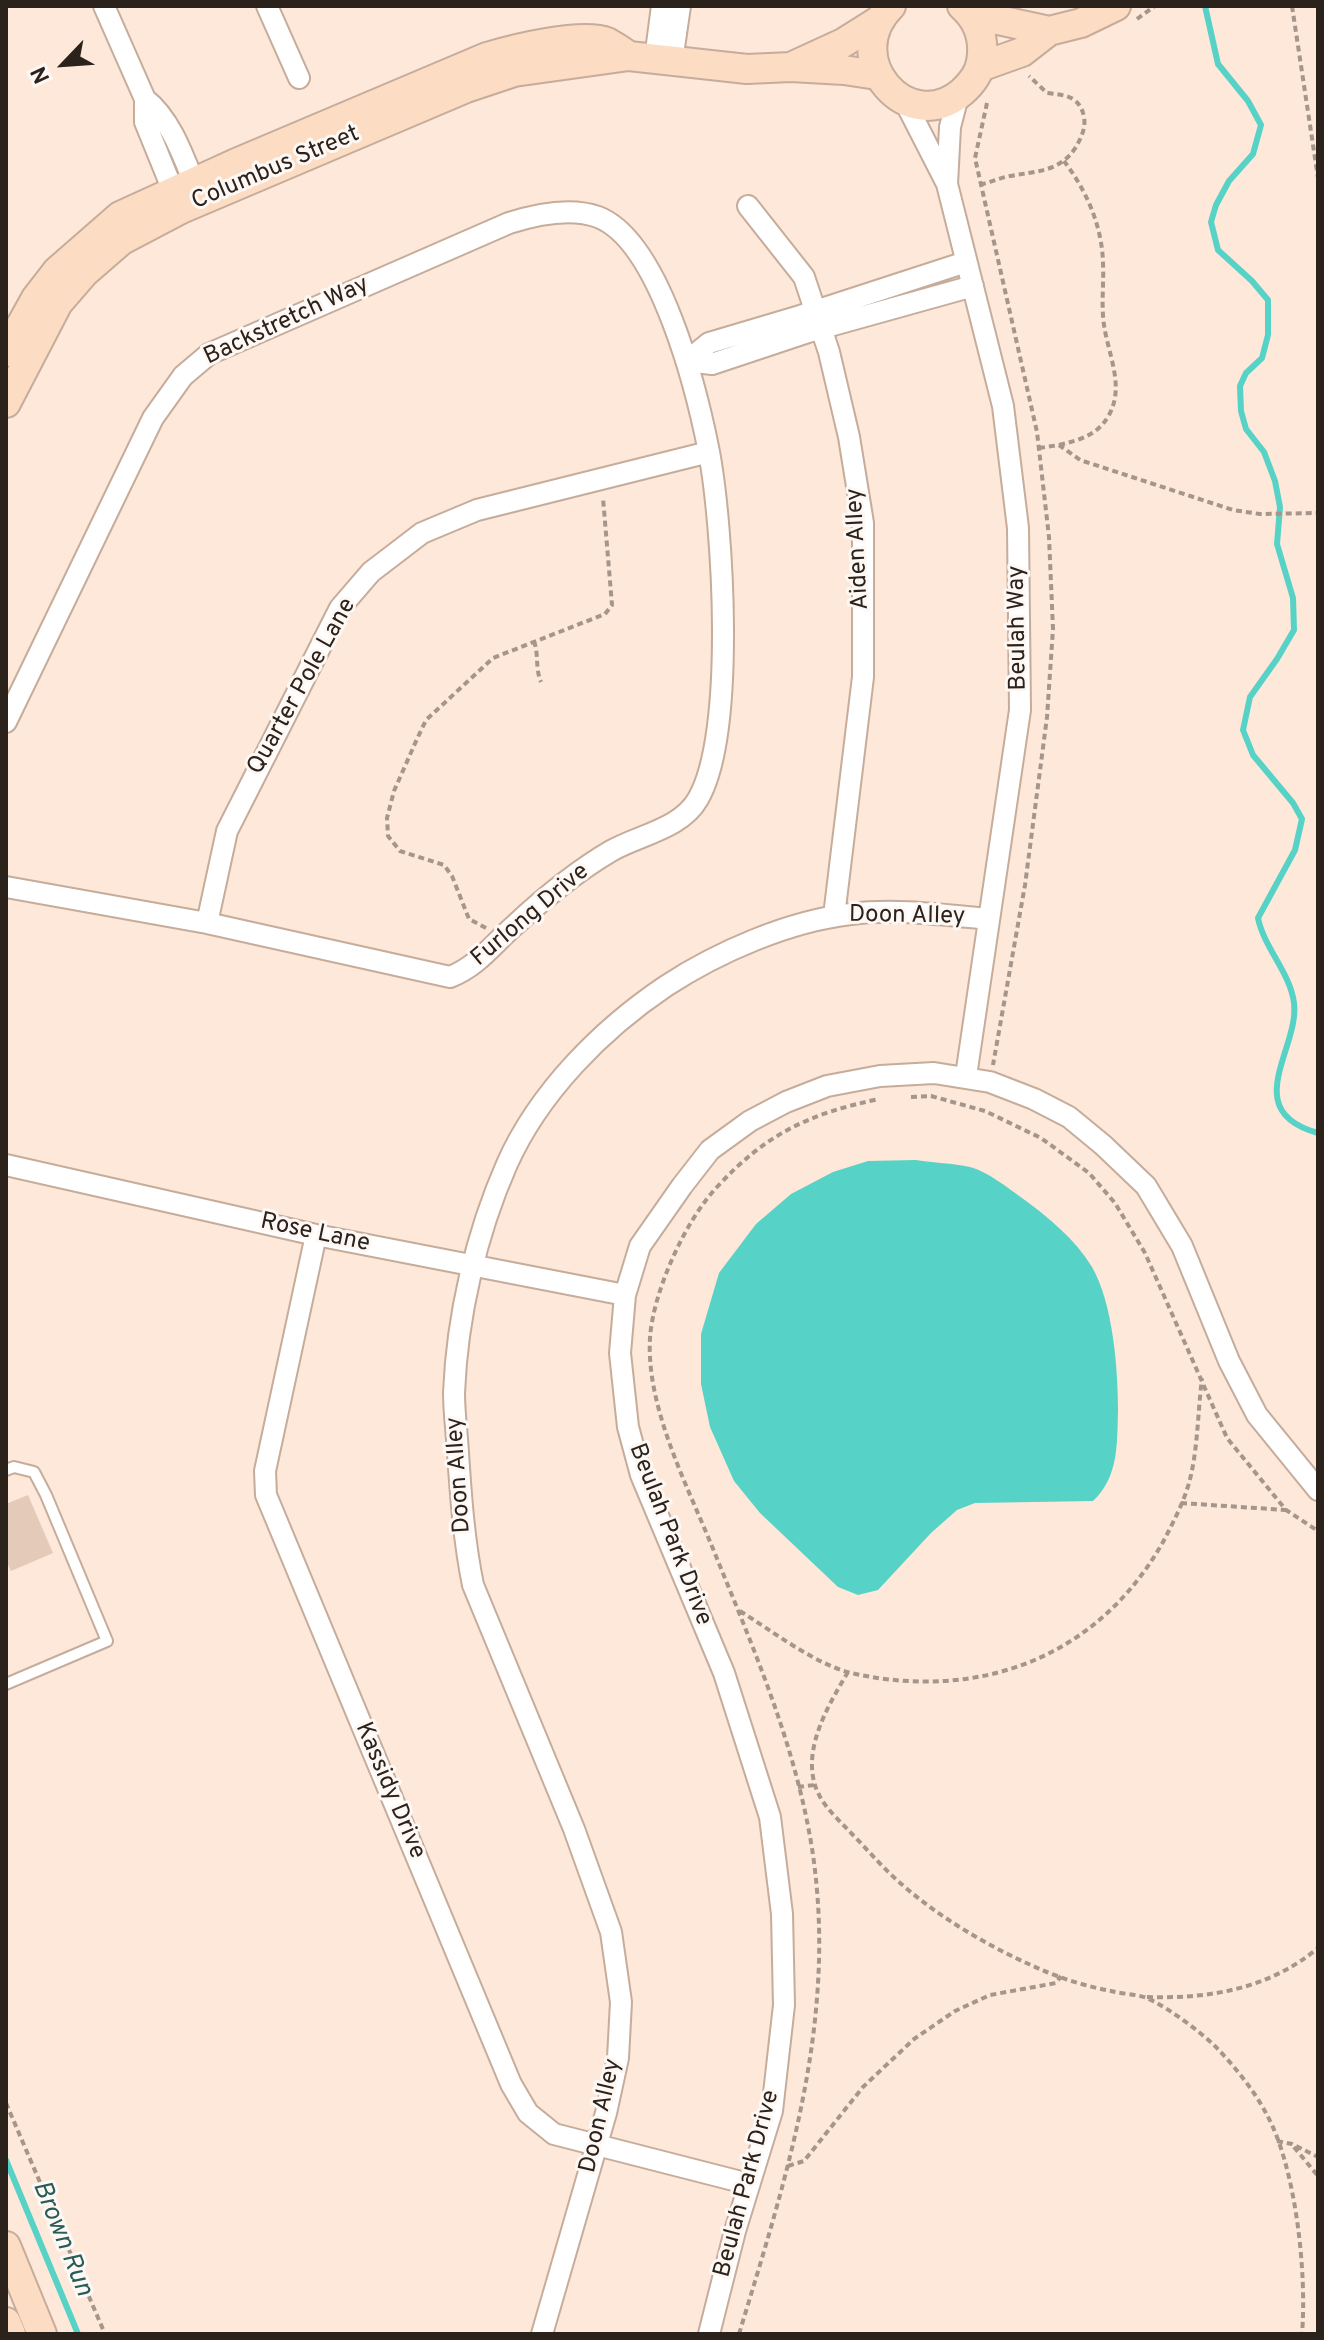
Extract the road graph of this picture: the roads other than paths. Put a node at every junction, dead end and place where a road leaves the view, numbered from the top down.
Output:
1 (104, 6) edge
2 (267, 6) edge
3 (662, 6) edge
4 (680, 6) edge
5 (1116, 6) edge
6 (967, 10) edge
7 (884, 14) edge
8 (1049, 31) junction
9 (652, 58) junction
10 (791, 67) junction
11 (980, 67) junction
12 (877, 75) junction
13 (299, 78) dead end
14 (958, 96) junction
15 (904, 100) junction
16 (947, 184) junction
17 (187, 196) junction
18 (748, 206) dead end
19 (966, 262) junction
20 (973, 286) junction
21 (818, 320) junction
22 (6, 352) edge
23 (687, 361) junction
24 (6, 403) edge
25 (709, 452) junction
26 (6, 722) edge
27 (6, 887) edge
28 (834, 916) junction
29 (989, 919) junction
30 (207, 923) junction
31 (966, 1076) junction
32 (6, 1165) edge
33 (316, 1235) junction
34 (474, 1265) junction
35 (625, 1295) junction
36 (6, 1470) edge
37 (1318, 1490) edge
38 (6, 1684) edge
39 (597, 2145) junction
40 (749, 2184) junction
41 (6, 2246) edge
42 (6, 2322) edge
43 (11, 2334) edge
44 (42, 2334) edge
45 (542, 2334) edge
46 (709, 2334) edge

1 - 17 street
2 - 13 street
3 - 9 street
4 - 9 street
5 - 8 street
6 - 8 street
6 - 11 street
7 - 10 street, Columbus Street
7 - 12 street, Columbus Street
8 - 11 street
9 - 10 street, Columbus Street
9 - 17 street, Columbus Street
10 - 12 street, Columbus Street
11 - 14 street
12 - 15 street
14 - 15 street
14 - 16 street, Beulah Way
15 - 16 street, Beulah Way
16 - 19 street, Beulah Way
17 - 22 street, Columbus Street
17 - 24 street, Columbus Street
18 - 21 street, Aiden Alley
19 - 20 street, Beulah Way
19 - 21 street
20 - 21 street
20 - 29 street, Beulah Way
21 - 23 street
21 - 28 street, Aiden Alley
23 - 25 street, Furlong Drive
23 - 26 street, Backstretch Way
25 - 30 street, Quarter Pole Lane
25 - 30 street, Furlong Drive
27 - 30 street, Furlong Drive
28 - 29 street, Doon Alley
28 - 34 street, Doon Alley
29 - 31 street, Beulah Way
31 - 35 street, Beulah Park Drive
31 - 37 street, Beulah Park Drive
32 - 33 street, Rose Lane
33 - 34 street, Rose Lane
33 - 39 street, Kassidy Drive
34 - 35 street, Rose Lane
34 - 39 street, Doon Alley
35 - 40 street, Beulah Park Drive
36 - 38 lane
39 - 40 street, Kassidy Drive
39 - 45 street, Doon Alley
40 - 46 street, Beulah Park Drive
41 - 44 street
42 - 43 street

